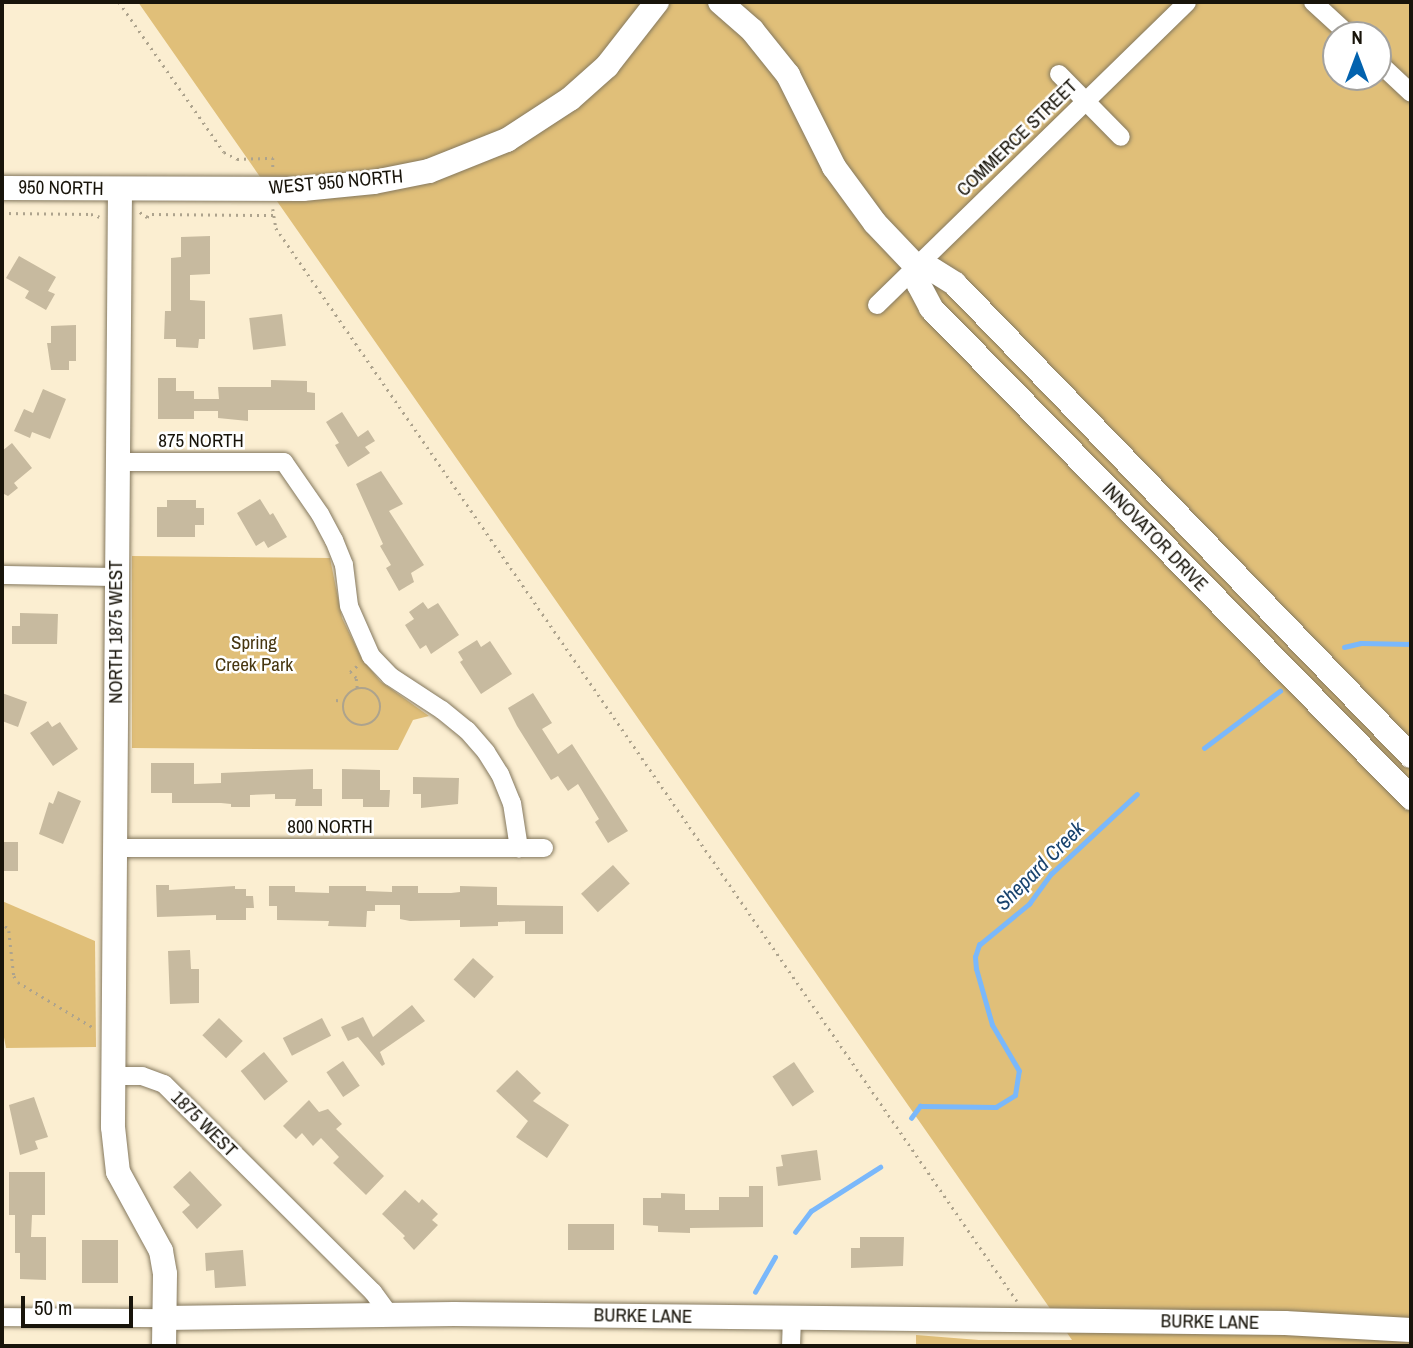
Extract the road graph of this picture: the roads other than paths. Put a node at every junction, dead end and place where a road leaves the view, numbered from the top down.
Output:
1 (657, 2) edge
2 (720, 2) edge
3 (1187, 2) edge
4 (1313, 2) edge
5 (1334, 21) edge
6 (1059, 74) dead end
7 (1392, 75) edge
8 (1411, 93) edge
9 (1086, 101) junction
10 (1121, 137) dead end
11 (2, 188) edge
12 (120, 189) junction
13 (916, 266) junction
14 (877, 305) dead end
15 (118, 462) junction
16 (2, 575) edge
17 (117, 577) junction
18 (1411, 756) edge
19 (1411, 798) edge
20 (115, 848) junction
21 (519, 848) junction
22 (544, 848) dead end
23 (113, 1076) junction
24 (389, 1314) junction
25 (1411, 1314) edge
26 (2, 1317) edge
27 (164, 1318) junction
28 (792, 1318) junction
29 (1285, 1323) junction
30 (1411, 1330) edge
31 (164, 1346) edge
32 (791, 1346) edge

1 - 12 street, WEST 950 NORTH
2 - 13 street, INNOVATOR DRIVE
3 - 9 street, COMMERCE STREET
4 - 5 street
6 - 9 street
7 - 8 street
9 - 10 street
9 - 13 street, COMMERCE STREET
11 - 12 street, 950 NORTH
12 - 15 street, NORTH 1875 WEST
13 - 14 street, COMMERCE STREET
13 - 18 street, INNOVATOR DRIVE
13 - 19 street, INNOVATOR DRIVE
15 - 17 street, NORTH 1875 WEST
15 - 21 street, 875 NORTH
16 - 17 street
17 - 20 street, NORTH 1875 WEST
20 - 21 street, 800 NORTH
20 - 23 street, NORTH 1875 WEST
21 - 22 street, 800 NORTH
23 - 24 street, 1875 WEST
23 - 27 street
24 - 27 street, BURKE LANE
24 - 28 street, BURKE LANE
25 - 29 street, BURKE LANE
26 - 27 street, BURKE LANE
27 - 31 street
28 - 29 street, BURKE LANE
28 - 32 street
29 - 30 street, BURKE LANE

